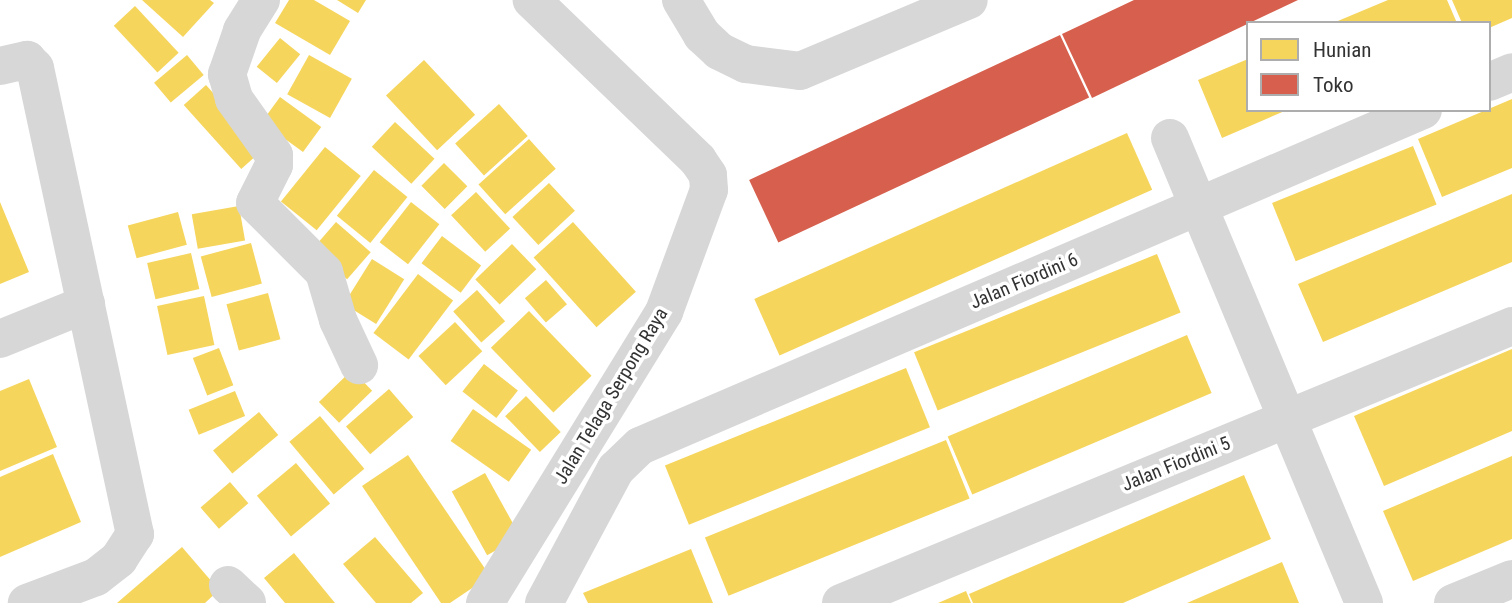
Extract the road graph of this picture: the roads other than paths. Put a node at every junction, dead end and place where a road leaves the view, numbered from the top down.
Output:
1 (261, 0) edge
2 (532, 0) edge
3 (681, 0) edge
4 (969, 0) edge
5 (13, 63) edge
6 (1512, 72) edge
7 (1491, 81) edge
8 (1418, 112) edge
9 (1170, 138) dead end
10 (1199, 206) junction
11 (86, 304) junction
12 (1512, 326) edge
13 (0, 339) edge
14 (359, 365) dead end
15 (1288, 418) junction
16 (1512, 579) edge
17 (27, 603) edge
18 (485, 603) edge
19 (544, 603) edge
20 (841, 603) edge
21 (1364, 603) edge
22 (1453, 603) edge

1 - 14 street
2 - 18 street, Jalan Telaga Serpong Raya
3 - 4 street
5 - 11 street
6 - 7 street
8 - 10 street, Jalan Fiordini 6
9 - 10 street
10 - 15 street
10 - 19 street, Jalan Fiordini 6
11 - 13 street
11 - 17 street
12 - 15 street, Jalan Fiordini 5
15 - 20 street, Jalan Fiordini 5
15 - 21 street
16 - 22 street

